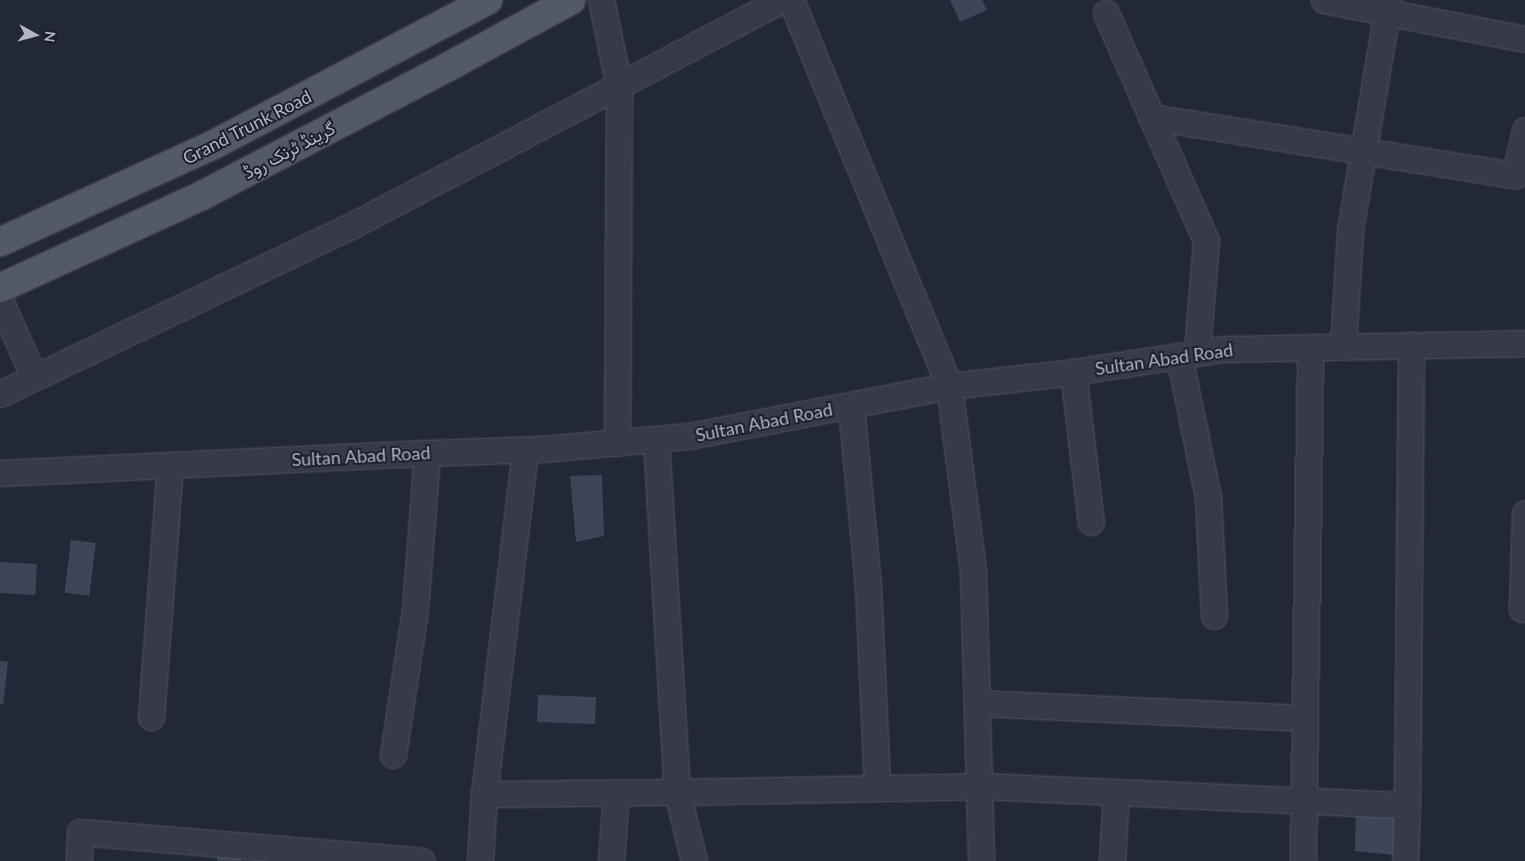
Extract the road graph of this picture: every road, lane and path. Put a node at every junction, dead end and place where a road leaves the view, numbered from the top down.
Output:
1 (488, 0) edge
2 (571, 0) edge
3 (601, 0) edge
4 (782, 0) edge
5 (791, 0) edge
6 (1324, 0) edge
7 (1109, 4) edge
8 (1388, 7) edge
9 (1525, 39) edge
10 (619, 86) junction
11 (1151, 117) junction
12 (1525, 130) edge
13 (1363, 151) junction
14 (0, 242) edge
15 (0, 288) edge
16 (0, 300) edge
17 (1525, 343) edge
18 (1411, 345) junction
19 (1343, 346) junction
20 (1310, 347) junction
21 (1188, 354) junction
22 (1073, 372) junction
23 (34, 377) junction
24 (949, 386) junction
25 (0, 394) edge
26 (851, 406) junction
27 (656, 440) junction
28 (617, 443) junction
29 (525, 450) junction
30 (427, 452) junction
31 (170, 465) junction
32 (0, 473) edge
33 (1525, 513) edge
34 (1091, 522) dead end
35 (1522, 609) dead end
36 (1214, 616) dead end
37 (978, 703) junction
38 (151, 717) dead end
39 (1305, 718) junction
40 (393, 755) dead end
41 (981, 786) junction
42 (877, 788) junction
43 (677, 792) junction
44 (1116, 792) junction
45 (616, 793) junction
46 (484, 794) junction
47 (1304, 800) junction
48 (1407, 805) junction
49 (79, 861) edge
50 (422, 861) edge
51 (480, 861) edge
52 (611, 861) edge
53 (694, 861) edge
54 (981, 861) edge
55 (1112, 861) edge
56 (1303, 861) edge
57 (1405, 861) edge

1 - 14 main road, Grand Trunk Road
2 - 15 main road, گرینڈ ٹرنک روڈ
3 - 10 street
4 - 10 street
5 - 24 street
6 - 8 street
7 - 11 street
8 - 9 street
8 - 13 street
10 - 23 street
10 - 28 street
11 - 13 street
11 - 21 street
12 - 13 street
13 - 19 street
16 - 23 street
17 - 18 street, Sultan Abad Road
18 - 19 street, Sultan Abad Road
18 - 48 street
19 - 20 street, Sultan Abad Road
20 - 21 street, Sultan Abad Road
20 - 39 street
21 - 22 street, Sultan Abad Road
21 - 36 street
22 - 24 street, Sultan Abad Road
22 - 34 street
23 - 25 street
24 - 26 street, Sultan Abad Road
24 - 37 street
26 - 27 street, Sultan Abad Road
26 - 42 street
27 - 28 street, Sultan Abad Road
27 - 43 street
28 - 29 street, Sultan Abad Road
29 - 30 street, Sultan Abad Road
29 - 46 street
30 - 31 street, Sultan Abad Road
30 - 40 street
31 - 32 street, Sultan Abad Road
31 - 38 street
33 - 35 street
37 - 39 street
37 - 41 street
39 - 47 street
41 - 42 street
41 - 44 street
41 - 54 street
42 - 43 street
43 - 45 street
43 - 53 street
44 - 47 street
44 - 55 street
45 - 46 street
45 - 52 street
46 - 51 street
47 - 48 street
47 - 56 street
48 - 57 street
49 - 50 street

